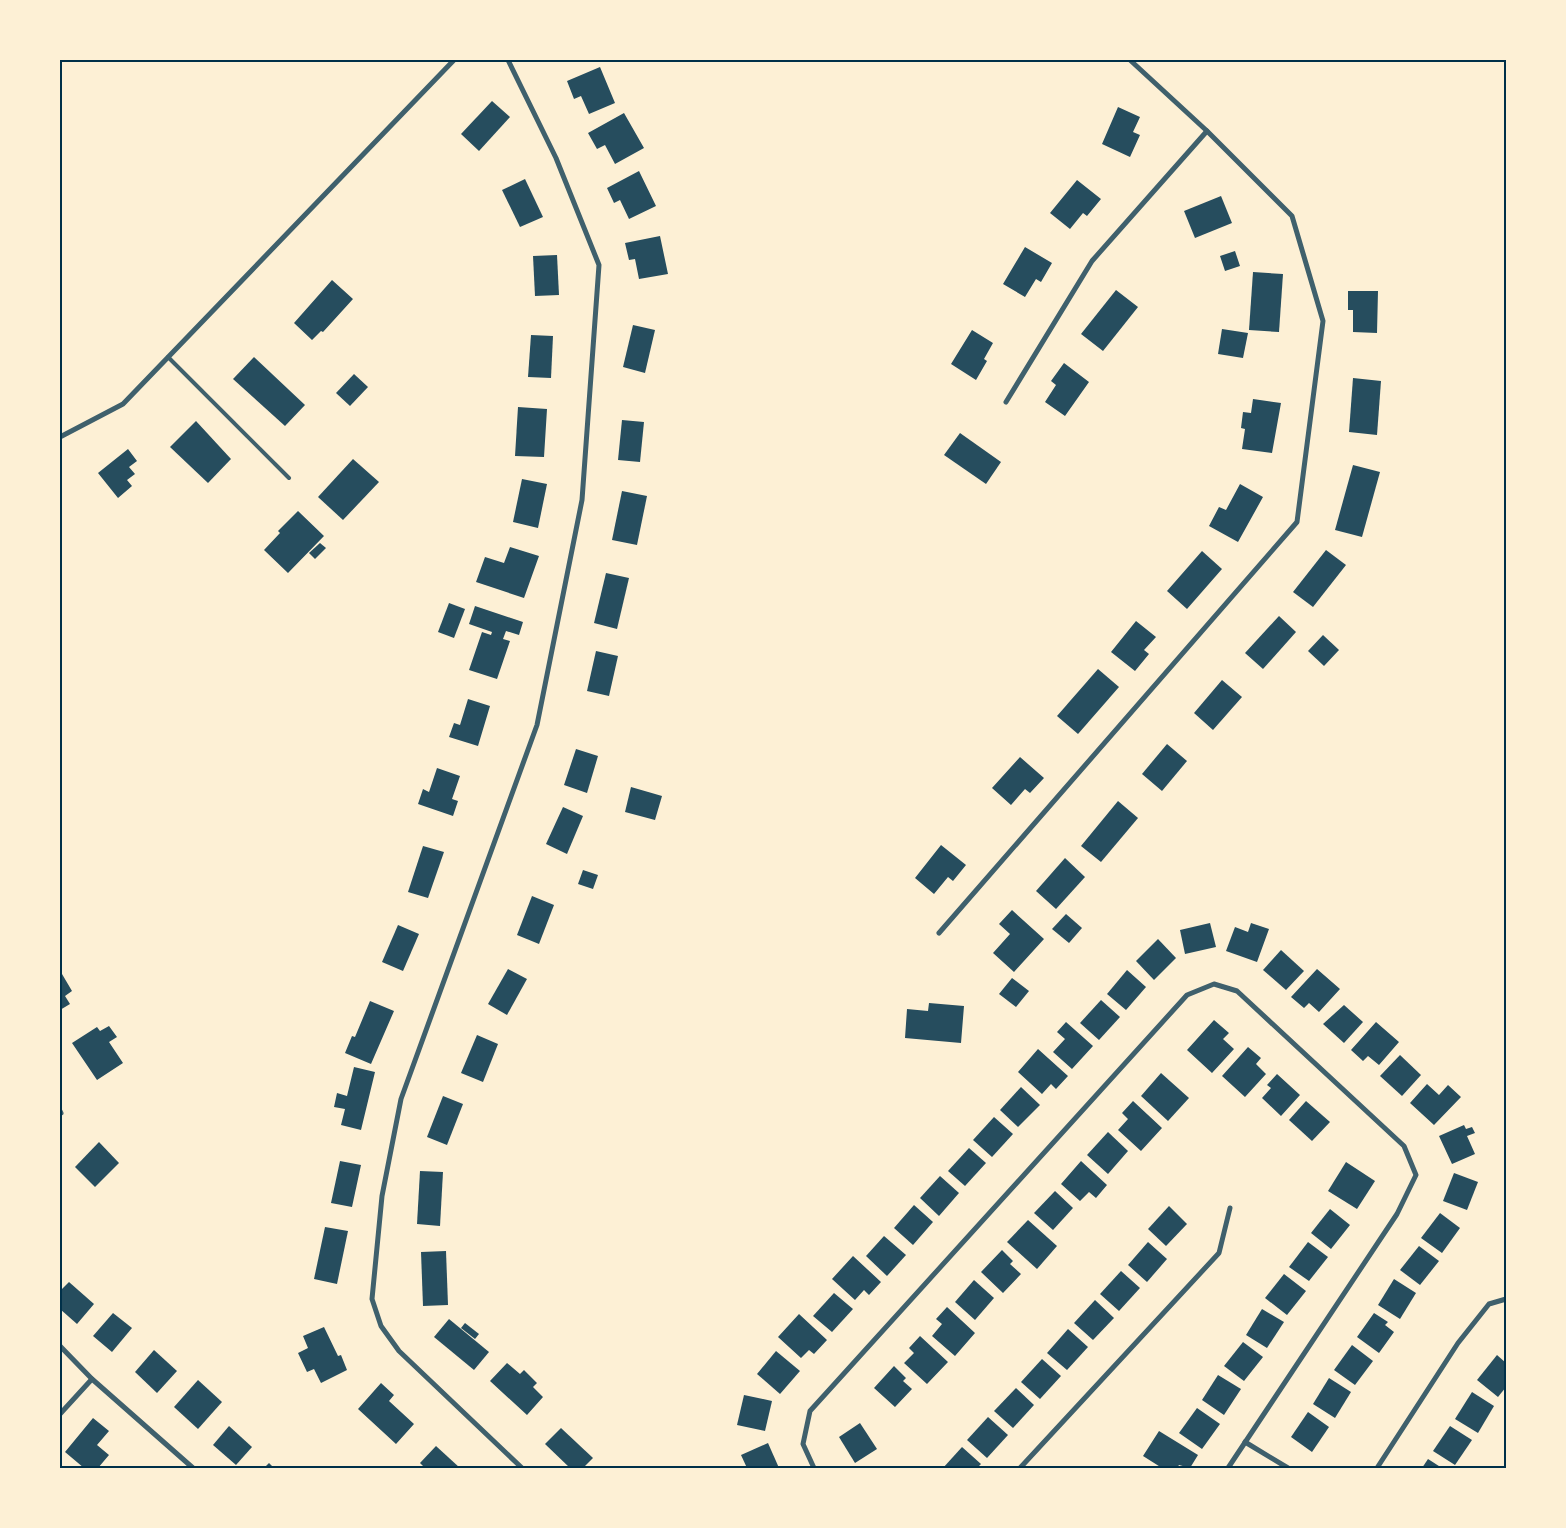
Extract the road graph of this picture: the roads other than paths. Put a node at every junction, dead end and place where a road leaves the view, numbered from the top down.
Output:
1 (454, 60) edge
2 (508, 60) edge
3 (1130, 60) edge
4 (1207, 131) junction
5 (168, 357) junction
6 (1006, 402) dead end
7 (60, 437) edge
8 (289, 478) dead end
9 (939, 933) dead end
10 (1230, 1208) dead end
11 (1506, 1300) edge
12 (60, 1346) edge
13 (92, 1379) junction
14 (60, 1414) edge
15 (1245, 1442) junction
16 (193, 1468) edge
17 (522, 1468) edge
18 (814, 1468) edge
19 (1020, 1468) edge
20 (1228, 1468) edge
21 (1288, 1468) edge
22 (1377, 1468) edge

1 - 5 street
2 - 17 street
3 - 4 street
4 - 6 street
4 - 9 street
5 - 7 street
5 - 8 lane
10 - 19 street
11 - 22 street
12 - 13 street
13 - 14 street
13 - 16 street
15 - 18 street
15 - 20 street
15 - 21 street

